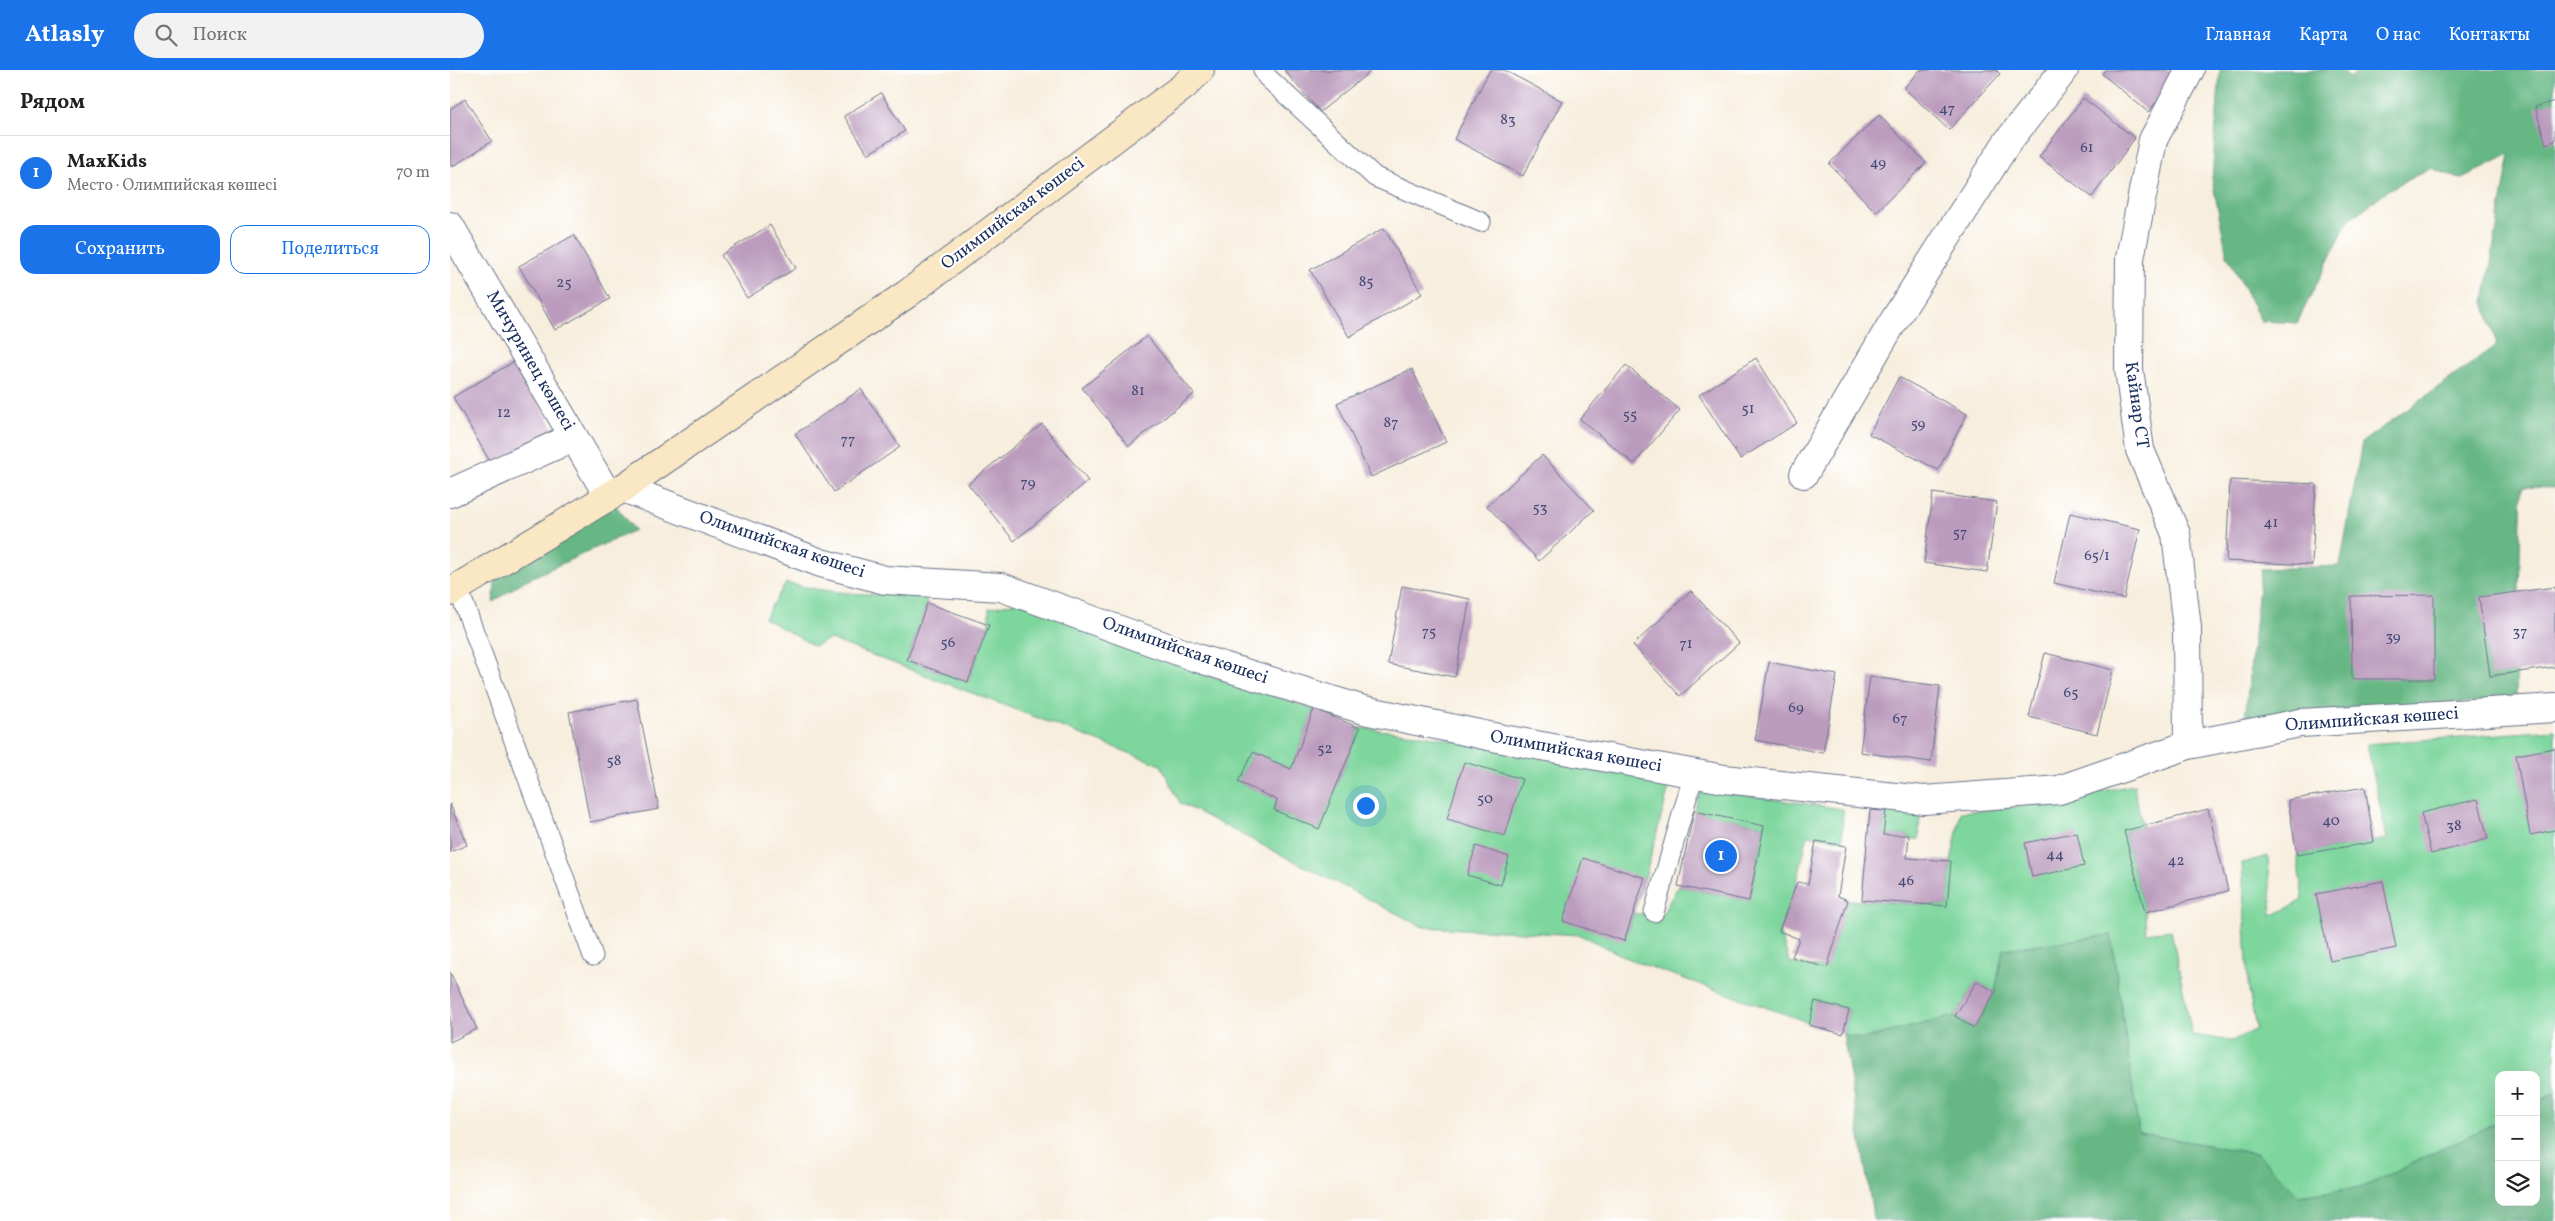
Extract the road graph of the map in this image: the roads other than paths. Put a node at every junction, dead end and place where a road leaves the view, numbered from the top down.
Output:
1 (1200, 70) edge
2 (1263, 70) edge
3 (2064, 70) edge
4 (2190, 70) edge
5 (1481, 222) dead end
6 (450, 226) edge
7 (574, 437) junction
8 (1804, 474) dead end
9 (616, 492) junction
10 (450, 493) edge
11 (454, 590) edge
12 (2555, 708) edge
13 (2188, 744) junction
14 (1694, 773) junction
15 (1654, 912) dead end
16 (593, 956) dead end

1 - 9 street, Олимпийская көшесі
2 - 5 lane
3 - 8 street
4 - 13 street, Кайнар СТ
6 - 7 street, Мичуринец көшесі
7 - 9 street, Мичуринец көшесі
7 - 10 street
9 - 11 street, Олимпийская көшесі
9 - 14 street, Олимпийская көшесі
11 - 16 lane
12 - 13 street, Олимпийская көшесі
13 - 14 street, Олимпийская көшесі
14 - 15 lane

